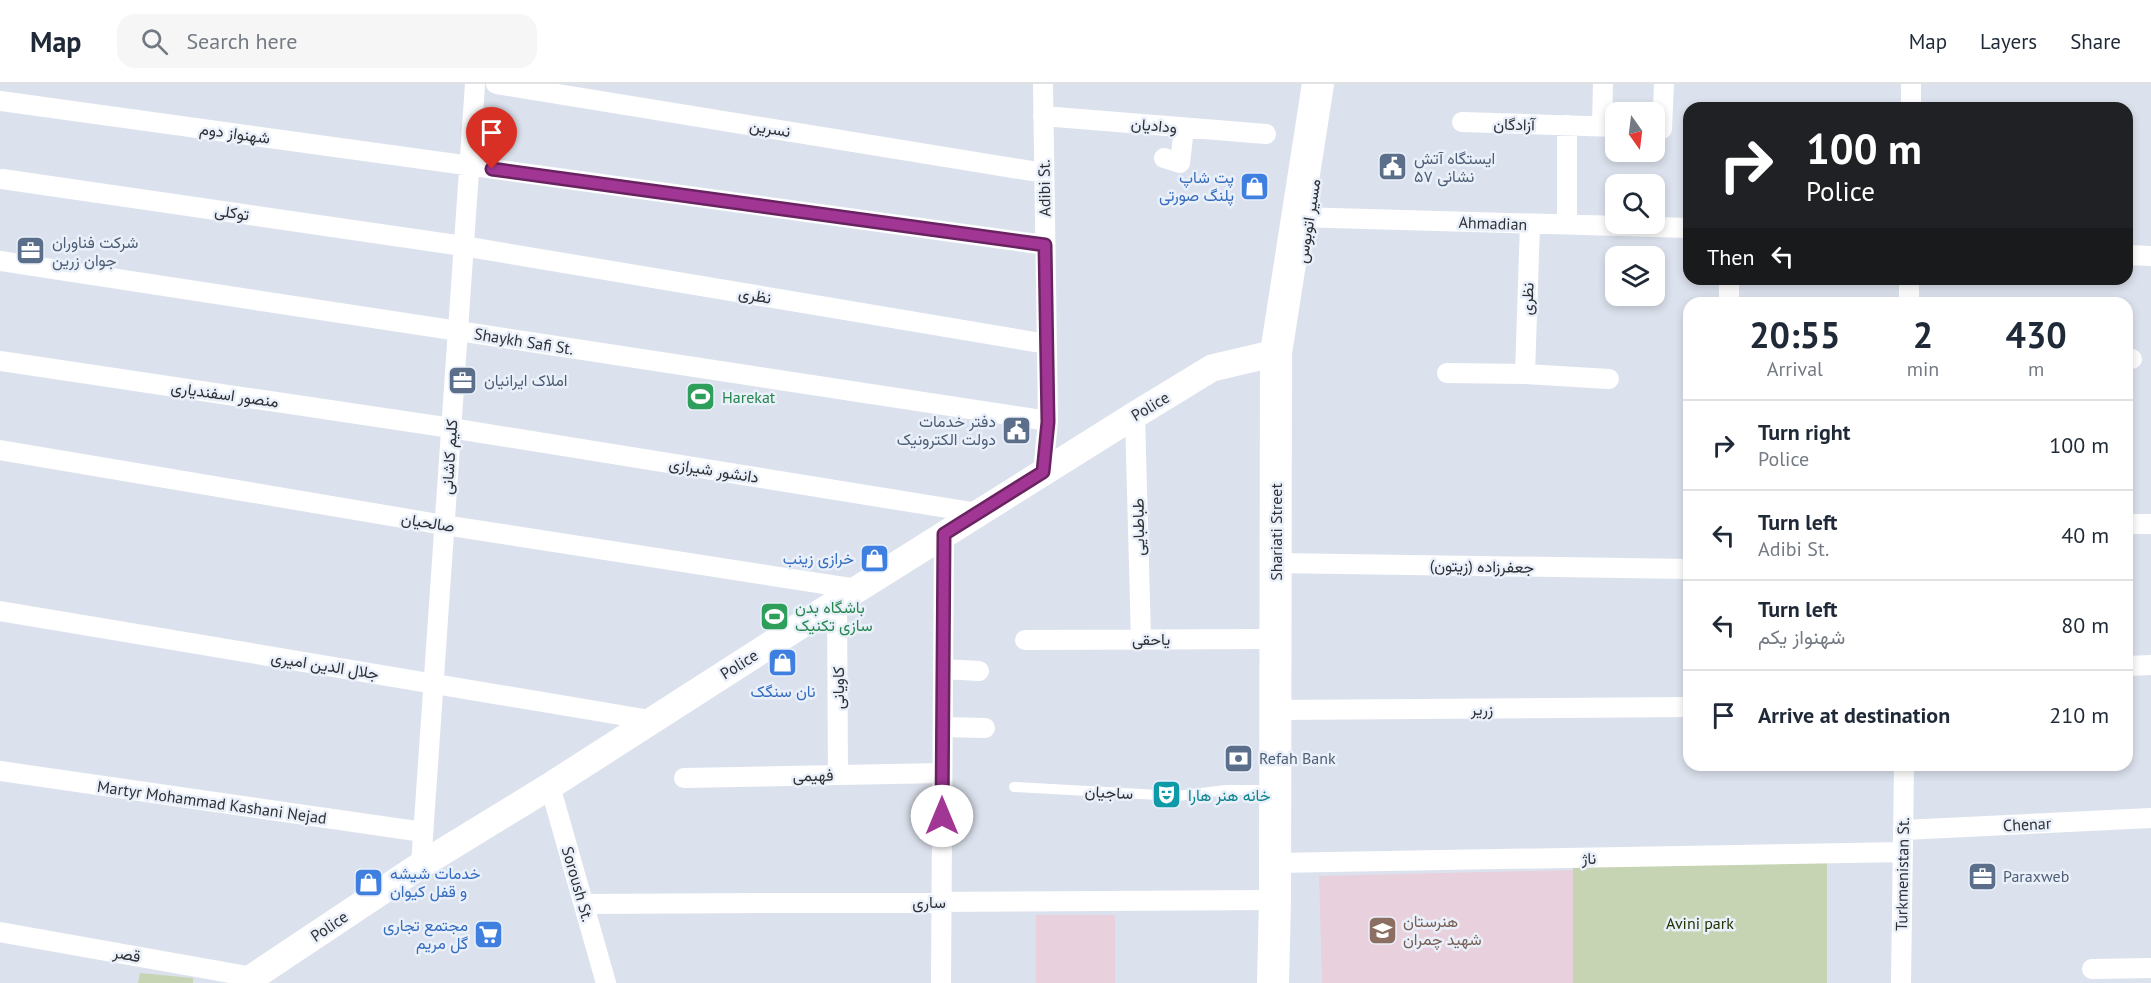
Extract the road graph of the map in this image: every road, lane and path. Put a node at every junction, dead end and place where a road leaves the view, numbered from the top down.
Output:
1 (475, 84) edge
2 (496, 84) edge
3 (1043, 84) edge
4 (1318, 84) edge
5 (1328, 84) edge
6 (1603, 84) edge
7 (1664, 84) edge
8 (1911, 84) edge
9 (0, 101) edge
10 (1606, 102) edge
11 (1663, 102) edge
12 (1911, 102) edge
13 (1043, 116) junction
14 (1462, 122) dead end
15 (1567, 125) junction
16 (1605, 127) edge
17 (1184, 128) junction
18 (1266, 134) dead end
19 (1164, 158) dead end
20 (469, 165) junction
21 (1044, 172) junction
22 (2, 179) dead end
23 (1307, 209) junction
24 (1530, 224) junction
25 (1567, 225) junction
26 (1683, 228) edge
27 (1045, 245) junction
28 (463, 246) junction
29 (2133, 255) edge
30 (2151, 256) edge
31 (0, 261) edge
32 (458, 331) junction
33 (1047, 344) junction
34 (1276, 353) junction
35 (0, 361) edge
36 (1447, 373) dead end
37 (1525, 374) junction
38 (1609, 379) dead end
39 (1135, 415) junction
40 (1048, 422) junction
41 (451, 428) junction
42 (0, 450) edge
43 (1043, 472) junction
44 (978, 513) junction
45 (2133, 524) edge
46 (2151, 524) edge
47 (444, 525) junction
48 (944, 534) junction
49 (1276, 563) junction
50 (1683, 569) edge
51 (847, 596) junction
52 (0, 611) edge
53 (1276, 639) junction
54 (1025, 640) dead end
55 (1141, 640) junction
56 (2151, 665) edge
57 (2133, 666) edge
58 (943, 669) junction
59 (979, 672) dead end
60 (433, 683) junction
61 (1683, 707) edge
62 (1276, 710) junction
63 (650, 720) junction
64 (943, 727) junction
65 (985, 728) dead end
66 (0, 771) edge
67 (1904, 771) edge
68 (942, 772) junction
69 (838, 775) junction
70 (684, 778) dead end
71 (550, 786) junction
72 (1014, 787) dead end
73 (1276, 790) junction
74 (2151, 818) edge
75 (1903, 830) junction
76 (423, 832) junction
77 (1903, 852) junction
78 (1275, 863) junction
79 (421, 865) junction
80 (1275, 900) junction
81 (941, 902) junction
82 (584, 904) junction
83 (0, 932) edge
84 (2151, 968) edge
85 (2092, 969) dead end
86 (248, 980) edge
87 (606, 983) edge
88 (941, 983) edge
89 (1273, 983) edge
90 (1901, 983) edge

1 - 20 street, کلیم کاشانی
2 - 21 street, نسرین
3 - 13 street, Adibi St.
4 - 23 main road, Shariati Street
5 - 23 lane, مسیر اتوبوس
6 - 10 street
7 - 11 street
8 - 12 street
9 - 20 street, شهنواز دوم
13 - 17 street, ودادیان
13 - 21 street, Adibi St.
14 - 15 street, آزادگان
15 - 16 street, آزادگان
15 - 25 street
17 - 18 street, ودادیان
17 - 19 street
20 - 27 street, شهنواز دوم
20 - 28 street, کلیم کاشانی
21 - 27 street, Adibi St.
22 - 28 street, توکلی
23 - 24 street, Ahmadian
23 - 34 main road, Shariati Street
24 - 25 street, Ahmadian
24 - 37 street, نظری
25 - 26 street, Ahmadian
27 - 33 street, Adibi St.
28 - 32 street, کلیم کاشانی
28 - 33 street, نظری
29 - 30 street
31 - 32 street, Shaykh Safi St.
32 - 40 street, Shaykh Safi St.
32 - 41 street, کلیم کاشانی
33 - 40 street, Adibi St.
34 - 39 main road, Police
34 - 49 main road, Shariati Street
35 - 41 street, منصور اسفندیاری
36 - 37 street
37 - 38 street
39 - 43 main road, Police
39 - 55 street, طباطبایی
40 - 43 street, Adibi St.
41 - 44 street, دانشور شیرازی
41 - 47 street, کلیم کاشانی
42 - 47 street, صالحیان
43 - 44 main road, Police
44 - 48 main road, Police
45 - 46 street
47 - 51 street, صالحیان
47 - 60 street, کلیم کاشانی
48 - 51 main road, Police
48 - 58 street
49 - 50 street, جعفرزاده (زیتون)
49 - 53 main road, Shariati Street
51 - 63 main road, Police
51 - 69 street, کاویانی
52 - 60 street, جلال الدین امیری
53 - 55 street, یاحقی
53 - 62 main road, Shariati Street
54 - 55 street, یاحقی
56 - 57 street
58 - 59 street
58 - 64 street
60 - 63 street, جلال الدین امیری
60 - 76 street, کلیم کاشانی
61 - 62 street, زریر
62 - 73 main road, Shariati Street
63 - 71 main road, Police
64 - 65 street
64 - 68 street
66 - 76 street, Martyr Mohammad Kashani Nejad
67 - 75 street, Turkmenistan St.
68 - 69 street, فهیمی
68 - 81 street
69 - 70 street, فهیمی
71 - 79 main road, Police
71 - 82 street, Soroush St.
72 - 73 lane, ساجیان
73 - 78 main road, Shariati Street
74 - 75 street, Chenar
75 - 77 street, Turkmenistan St.
76 - 79 street, کلیم کاشانی
77 - 78 street, ناژ
77 - 90 street, Turkmenistan St.
78 - 80 main road, Shariati Street
79 - 86 main road, Police
80 - 81 street, ساری
80 - 89 main road, Shariati Street
81 - 82 street, ساری
81 - 88 street
82 - 87 street, Soroush St.
83 - 86 street, قصر
84 - 85 street

